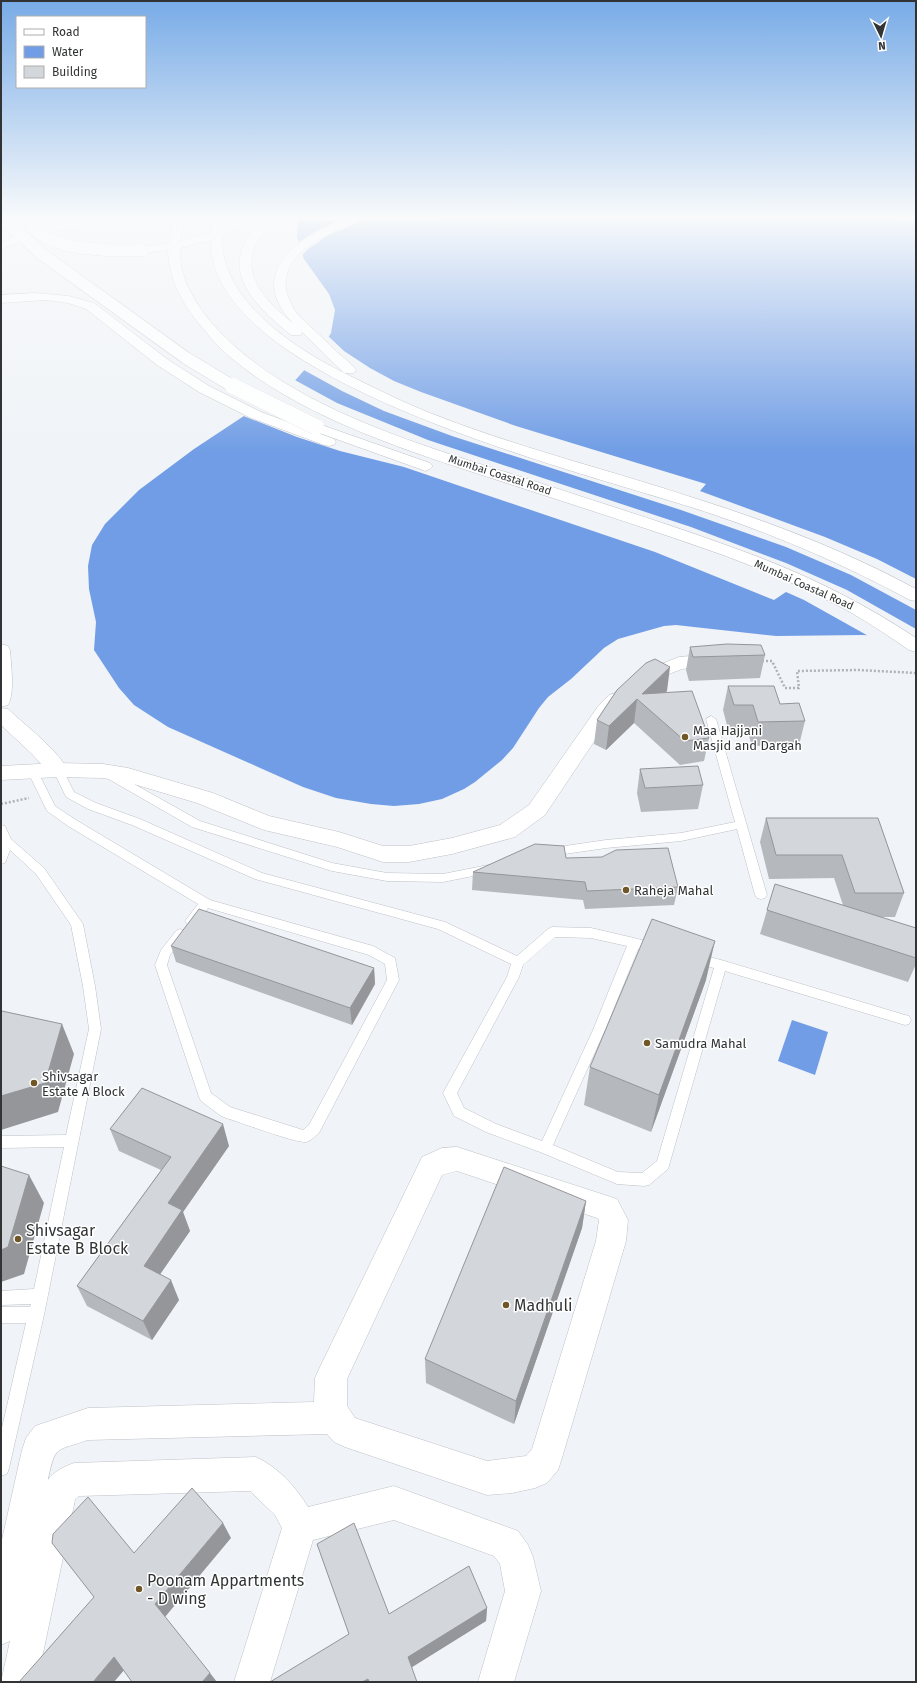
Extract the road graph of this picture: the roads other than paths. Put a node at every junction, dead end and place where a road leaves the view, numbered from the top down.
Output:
1 (99, 296) edge
2 (185, 296) edge
3 (237, 296) edge
4 (257, 296) edge
5 (282, 296) edge
6 (1, 299) edge
7 (349, 370) junction
8 (417, 463) junction
9 (693, 503) junction
10 (800, 582) junction
11 (916, 596) edge
12 (916, 646) edge
13 (1, 650) edge
14 (762, 661) edge
15 (1, 701) edge
16 (1, 714) edge
17 (711, 719) dead end
18 (58, 770) junction
19 (103, 770) junction
20 (33, 772) junction
21 (1, 774) edge
22 (741, 824) junction
23 (1, 829) edge
24 (7, 841) junction
25 (542, 854) edge
26 (1, 860) edge
27 (501, 866) edge
28 (761, 895) dead end
29 (206, 903) junction
30 (634, 943) junction
31 (518, 962) junction
32 (721, 965) junction
33 (905, 1020) dead end
34 (73, 1141) junction
35 (1, 1142) edge
36 (545, 1148) junction
37 (40, 1296) junction
38 (1, 1298) edge
39 (1, 1315) edge
40 (36, 1315) junction
41 (335, 1418) junction
42 (1, 1468) edge
43 (300, 1526) junction
44 (1, 1627) edge
45 (19, 1682) edge
46 (252, 1682) edge
47 (496, 1682) edge

1 - 8 main road, bridge
2 - 10 main road, Mumbai Coastal Road
3 - 9 main road
4 - 7 main road
5 - 7 main road
6 - 8 main road
7 - 9 main road
8 - 10 main road
9 - 11 main road
10 - 12 main road, Mumbai Coastal Road
13 - 15 main road
14 - 19 main road
16 - 18 main road
17 - 22 lane
18 - 19 main road
18 - 20 main road
18 - 31 lane
19 - 27 lane
20 - 21 main road
20 - 29 lane
22 - 25 lane
22 - 28 lane
23 - 24 lane
24 - 26 lane
24 - 34 lane
29 - 29 lane
30 - 31 lane
30 - 32 lane
30 - 36 lane
31 - 36 lane
32 - 33 lane
32 - 36 lane
34 - 35 lane
34 - 37 lane
37 - 38 lane
37 - 40 lane
39 - 40 lane
40 - 42 lane
41 - 41 main road
41 - 44 main road
43 - 45 main road
43 - 46 main road
43 - 47 main road

